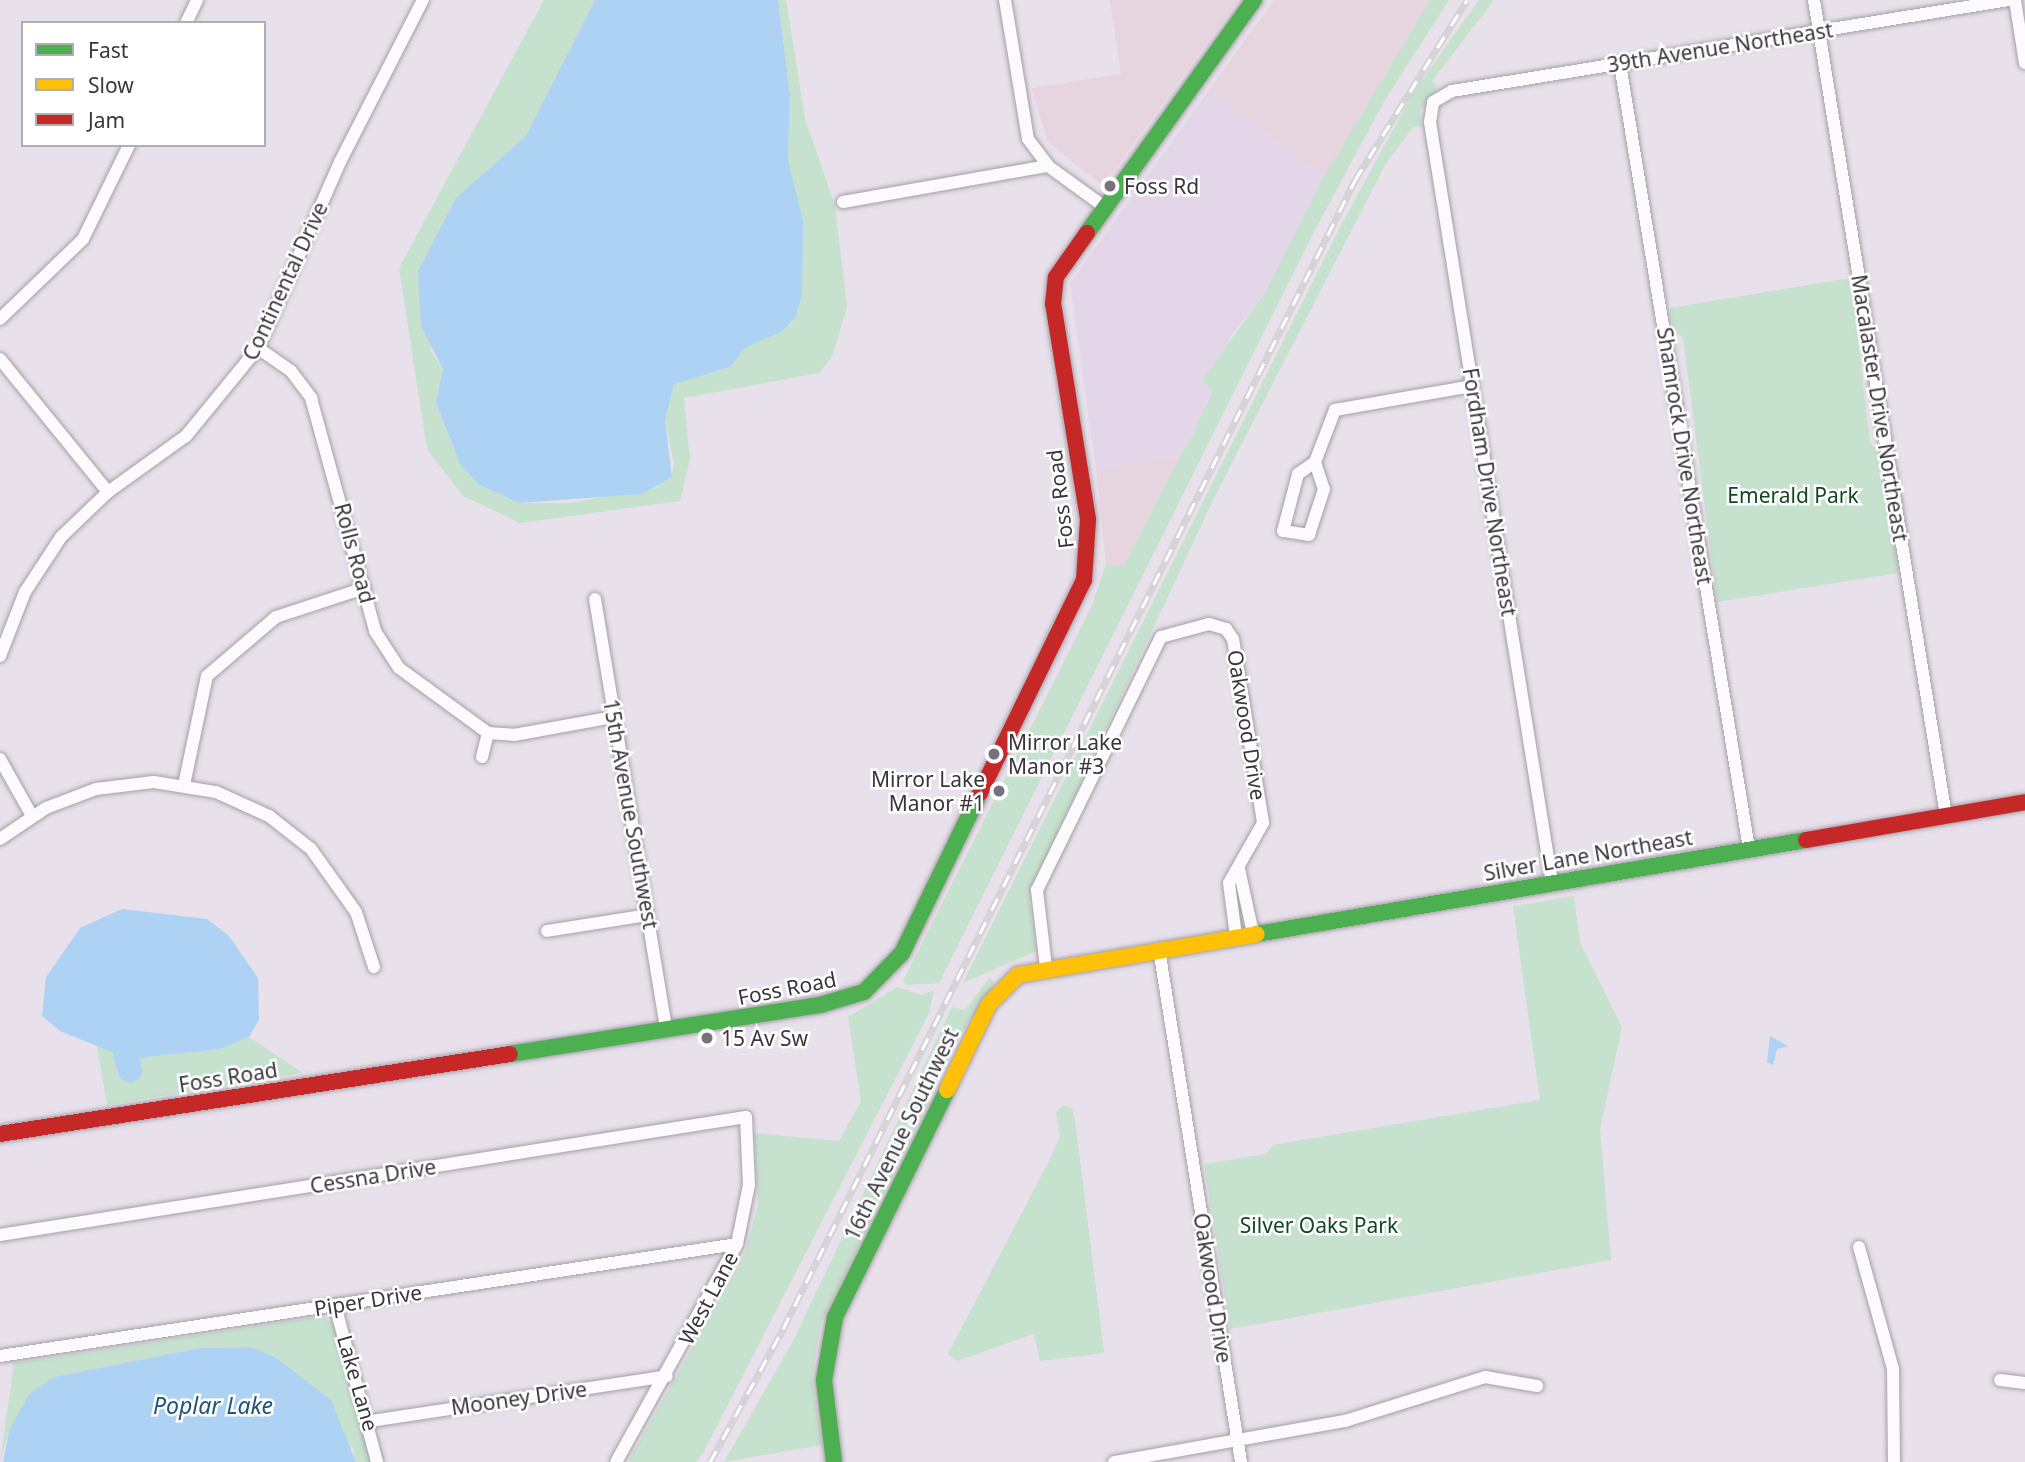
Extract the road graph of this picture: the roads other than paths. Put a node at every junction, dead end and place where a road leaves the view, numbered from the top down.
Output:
1 (197, 0) edge
2 (423, 0) edge
3 (1004, 0) edge
4 (1254, 0) edge
5 (1814, 0) edge
6 (2009, 0) edge
7 (2015, 0) edge
8 (187, 21) edge
9 (1820, 30) junction
10 (2025, 63) edge
11 (1620, 64) junction
12 (1433, 102) joint
13 (128, 147) edge
14 (1048, 166) junction
15 (844, 202) dead end
16 (1104, 206) junction
17 (0, 319) edge
18 (258, 348) junction
19 (0, 359) edge
20 (1473, 386) junction
21 (1315, 462) junction
22 (108, 492) junction
23 (364, 588) junction
24 (596, 599) dead end
25 (0, 656) edge
26 (614, 717) junction
27 (488, 733) junction
28 (482, 757) dead end
29 (0, 759) edge
30 (184, 785) junction
31 (2025, 802) edge
32 (32, 816) junction
33 (1946, 816) junction
34 (0, 839) edge
35 (1749, 848) junction
36 (1552, 883) junction
37 (648, 915) junction
38 (547, 931) dead end
39 (1245, 934) junction
40 (1159, 949) junction
41 (374, 967) dead end
42 (1046, 967) junction
43 (666, 1030) junction
44 (746, 1117) joint
45 (0, 1134) edge
46 (0, 1235) edge
47 (737, 1244) junction
48 (1859, 1247) dead end
49 (335, 1305) junction
50 (0, 1356) edge
51 (667, 1376) junction
52 (2000, 1380) dead end
53 (2025, 1383) edge
54 (1537, 1386) dead end
55 (371, 1421) junction
56 (1237, 1440) junction
57 (377, 1462) edge
58 (616, 1462) edge
59 (834, 1462) edge
60 (1114, 1462) edge
61 (1241, 1462) edge
62 (1894, 1462) edge

1 - 8 street
2 - 18 street, Continental Drive
3 - 14 street
4 - 16 street
5 - 9 street, Macalaster Drive Northeast
6 - 9 street, 39th Avenue Northeast
7 - 10 street
9 - 11 street, 39th Avenue Northeast
9 - 33 street, Macalaster Drive Northeast
11 - 12 street, 39th Avenue Northeast
11 - 35 street, Shamrock Drive Northeast
12 - 20 street, Fordham Drive Northeast
13 - 17 street
14 - 15 street
14 - 16 street
16 - 43 street, Foss Road
18 - 22 street, Continental Drive
18 - 23 street, Rolls Road
19 - 22 street
20 - 21 street
20 - 36 street, Fordham Drive Northeast
21 - 21 street
22 - 25 street, Continental Drive
23 - 27 street, Rolls Road
23 - 30 street
24 - 26 street, 15th Avenue Southwest
26 - 27 street
26 - 37 street, 15th Avenue Southwest
27 - 28 street
29 - 32 street
30 - 32 street
30 - 41 street
31 - 33 street, Silver Lane Northeast
32 - 34 street
33 - 35 street, Silver Lane Northeast
35 - 36 street, Silver Lane Northeast
36 - 39 street, Silver Lane Northeast
37 - 38 street
37 - 43 street, 15th Avenue Southwest
39 - 40 street, Silver Lane Northeast
39 - 42 street, Oakwood Drive
40 - 42 street, 16th Avenue Southwest
40 - 56 street, Oakwood Drive
42 - 59 street, 16th Avenue Southwest
43 - 45 street, Foss Road
44 - 46 street, Cessna Drive
44 - 47 street, West Lane
47 - 49 street, Piper Drive
47 - 51 street, West Lane
48 - 62 street
49 - 50 street, Piper Drive
49 - 55 street, Lake Lane
51 - 55 street, Mooney Drive
51 - 58 street, West Lane
52 - 53 street
54 - 56 street
55 - 57 street, Lake Lane
56 - 60 street
56 - 61 street, Oakwood Drive

